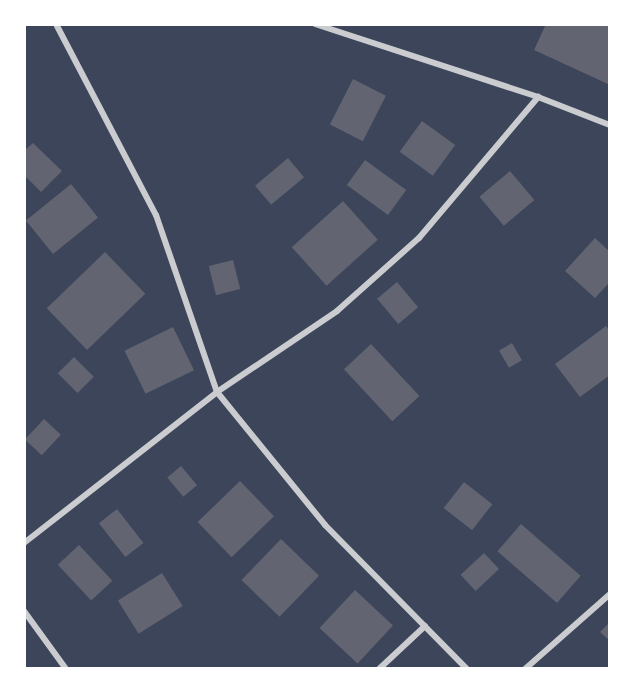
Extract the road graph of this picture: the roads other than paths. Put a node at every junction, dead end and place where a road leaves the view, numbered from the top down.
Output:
1 (56, 24) edge
2 (315, 24) edge
3 (538, 97) junction
4 (610, 125) edge
5 (217, 393) junction
6 (24, 543) edge
7 (610, 594) edge
8 (24, 611) edge
9 (424, 626) junction
10 (66, 669) edge
11 (379, 669) edge
12 (467, 669) edge
13 (525, 669) edge

1 - 5 street
2 - 3 street
3 - 4 street
3 - 5 street
5 - 6 street
5 - 9 street
7 - 13 street
8 - 10 street
9 - 11 street
9 - 12 street

